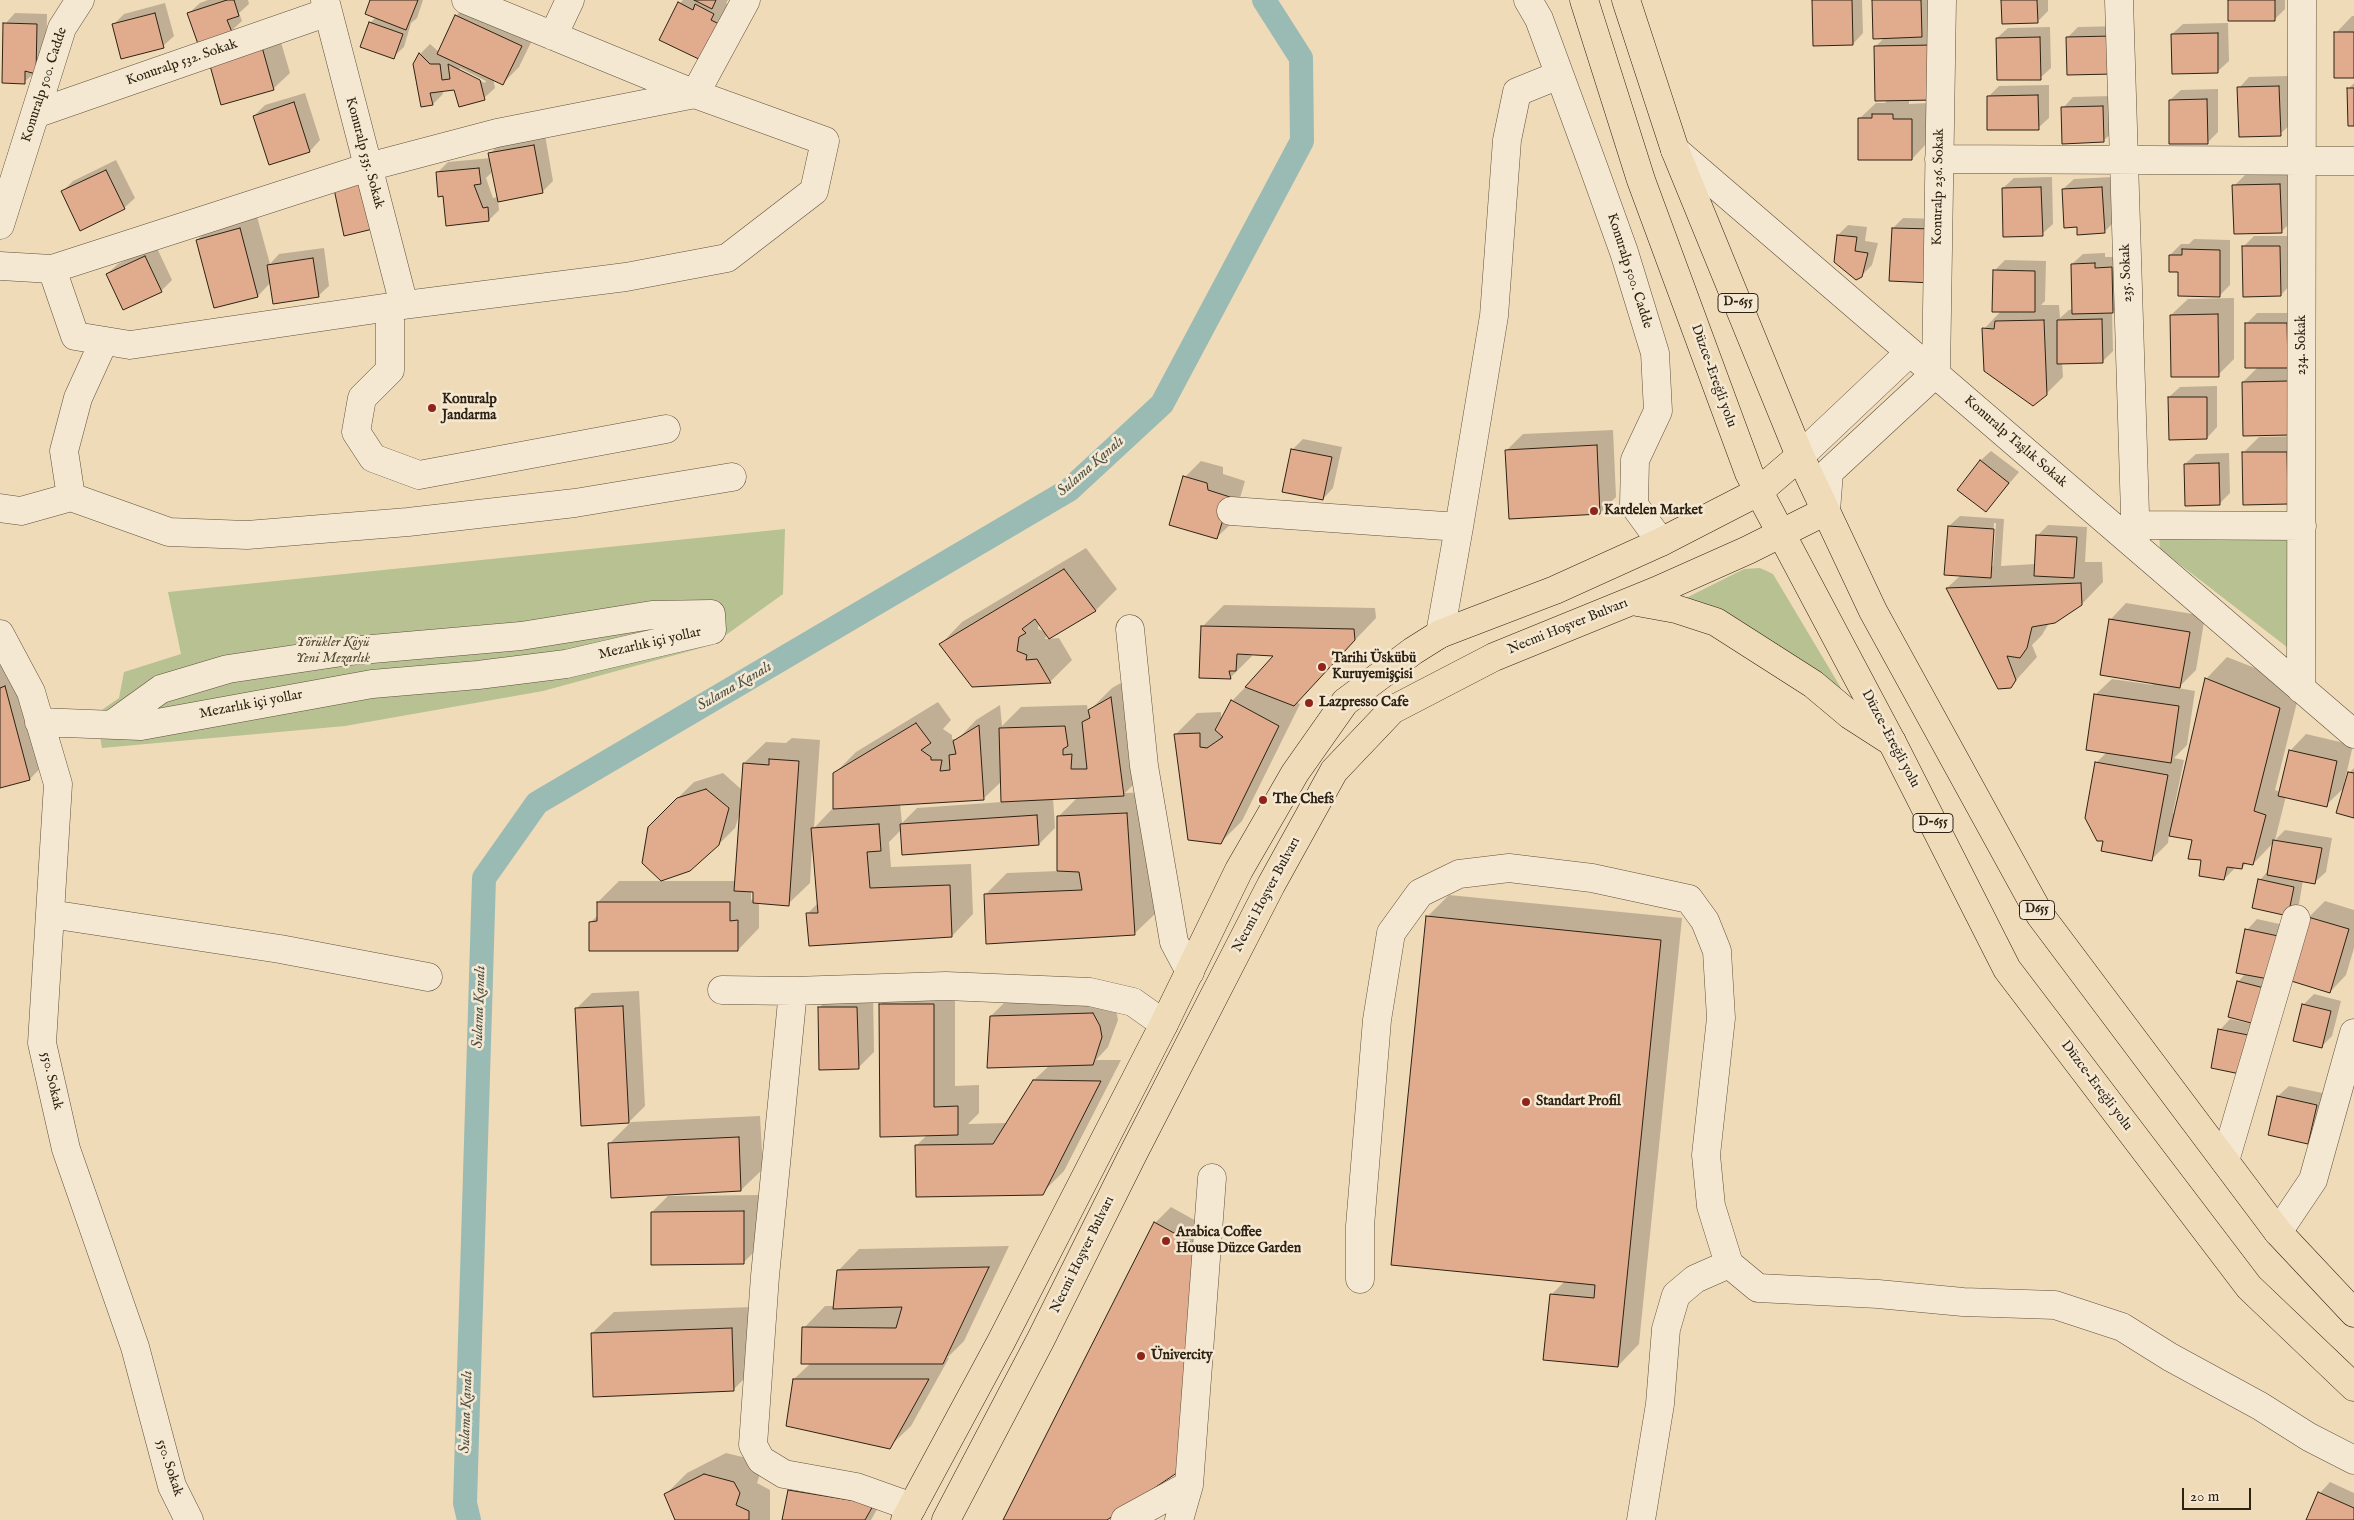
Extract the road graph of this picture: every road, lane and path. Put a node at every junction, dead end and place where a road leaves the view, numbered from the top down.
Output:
1 (80, 0) edge
2 (466, 0) edge
3 (570, 0) edge
4 (746, 0) edge
5 (1528, 0) edge
6 (1584, 0) edge
7 (1626, 0) edge
8 (1942, 0) edge
9 (2119, 0) edge
10 (2302, 0) edge
11 (326, 6) edge
12 (553, 36) junction
13 (1559, 75) junction
14 (695, 94) junction
15 (36, 114) junction
16 (1675, 150) junction
17 (1939, 159) junction
18 (2124, 159) junction
19 (2302, 160) junction
20 (2354, 161) edge
21 (368, 167) junction
22 (8, 181) edge
23 (0, 225) edge
24 (0, 266) edge
25 (52, 270) junction
26 (397, 306) junction
27 (104, 341) junction
28 (1910, 352) junction
29 (1936, 373) junction
30 (666, 429) dead end
31 (1800, 456) junction
32 (732, 477) dead end
33 (1758, 492) junction
34 (71, 497) junction
35 (0, 508) edge
36 (1232, 510) dead end
37 (1826, 511) junction
38 (2302, 526) junction
39 (1459, 527) junction
40 (1780, 535) junction
41 (2135, 535) junction
42 (1661, 542) junction
43 (1632, 601) junction
44 (1130, 629) dead end
45 (0, 634) edge
46 (1440, 634) junction
47 (2301, 689) junction
48 (40, 722) junction
49 (111, 725) junction
50 (2354, 734) edge
51 (1892, 742) junction
52 (50, 914) junction
53 (2296, 919) dead end
54 (1190, 972) junction
55 (428, 977) dead end
56 (722, 990) dead end
57 (793, 991) junction
58 (1164, 1024) junction
59 (2354, 1035) edge
60 (2225, 1161) junction
61 (1212, 1178) dead end
62 (2278, 1232) junction
63 (1729, 1264) junction
64 (1360, 1279) dead end
65 (2354, 1313) edge
66 (2354, 1387) edge
67 (2354, 1460) edge
68 (1189, 1485) junction
69 (908, 1513) edge
70 (189, 1520) edge
71 (946, 1520) edge
72 (1125, 1520) edge
73 (1179, 1520) edge
74 (1641, 1520) edge

1 - 15 street, Konuralp 500. Cadde
2 - 12 street
3 - 12 street
4 - 14 street
5 - 13 street, Konuralp 500. Cadde
6 - 33 main road, Düzce-Ereğli yolu / D-655
7 - 16 main road, D-655
8 - 17 street, Konuralp 236. Sokak
9 - 18 street, 235. Sokak
10 - 19 street, 234. Sokak
11 - 15 street, Konuralp 532. Sokak
11 - 21 street, Konuralp 535. Sokak
12 - 14 street
13 - 39 street
13 - 42 street, Konuralp 500. Cadde
14 - 21 street
14 - 26 street
15 - 22 street, Konuralp 500. Cadde
16 - 28 street, Konuralp Taşlık Sokak
16 - 31 main road, D-655
17 - 18 street
17 - 29 street, Konuralp 236. Sokak
18 - 19 street
18 - 41 street, 235. Sokak
19 - 20 street
19 - 38 street, 234. Sokak
21 - 25 street
21 - 26 street, Konuralp 535. Sokak
22 - 23 street, Konuralp 500. Cadde
24 - 25 street
25 - 27 street
26 - 27 street
26 - 30 street, Konuralp 535. Sokak
27 - 34 street
28 - 29 street, Konuralp Taşlık Sokak
28 - 31 street
29 - 37 street
29 - 41 street, Konuralp Taşlık Sokak
31 - 33 main road
31 - 37 main road, D655
32 - 34 street
33 - 40 main road, Düzce-Ereğli yolu / D-655
33 - 42 main road
34 - 35 street
36 - 39 street
37 - 40 main road, Necmi Hoşver Bulvarı
37 - 60 main road, D655
38 - 41 street
38 - 47 street, 234. Sokak
39 - 46 street
40 - 43 main road, Necmi Hoşver Bulvarı
40 - 51 main road, Düzce-Ereğli yolu / D-655
41 - 47 street, Konuralp Taşlık Sokak
42 - 46 main road
43 - 51 main road
43 - 71 main road, Necmi Hoşver Bulvarı
44 - 54 street
45 - 48 street, 550. Sokak
46 - 54 main road
47 - 50 street, Konuralp Taşlık Sokak
48 - 49 street, Mezarlık içi yollar
48 - 52 street, 550. Sokak
49 - 49 street, Mezarlık içi yollar
51 - 66 main road, Düzce-Ereğli yolu / D-655
52 - 55 street
52 - 70 street, 550. Sokak
53 - 60 street
54 - 58 main road
56 - 57 street
57 - 58 street
57 - 69 street
58 - 69 main road
59 - 62 street
60 - 62 main road, D655
61 - 68 street
62 - 65 main road, D655
63 - 64 street
63 - 67 street
63 - 74 street
68 - 72 street
68 - 73 street

